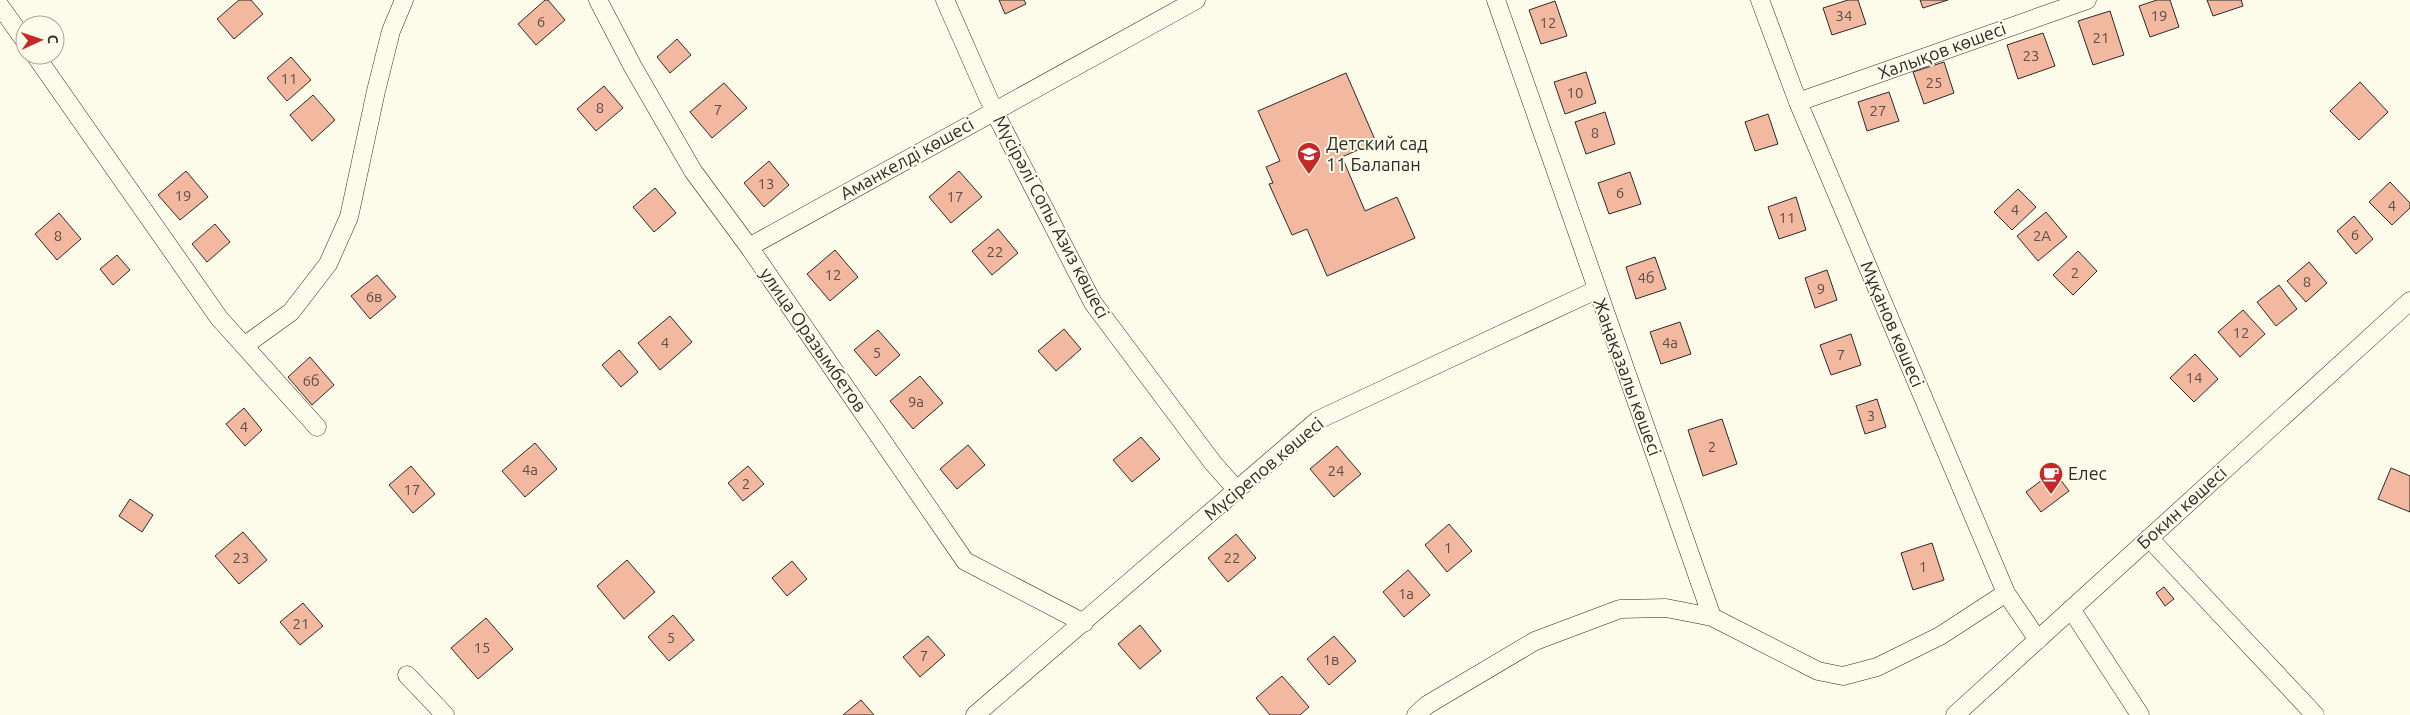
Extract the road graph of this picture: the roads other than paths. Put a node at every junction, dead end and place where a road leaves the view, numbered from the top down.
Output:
1 (404, 0) edge
2 (598, 0) edge
3 (945, 0) edge
4 (1196, 0) edge
5 (1496, 0) edge
6 (1760, 0) edge
7 (2086, 0) edge
8 (0, 6) edge
9 (15, 27) edge
10 (42, 65) edge
11 (1798, 102) junction
12 (994, 112) junction
13 (750, 247) junction
14 (1596, 290) junction
15 (2410, 301) edge
16 (244, 346) junction
17 (317, 427) dead end
18 (1237, 490) junction
19 (2149, 538) junction
20 (2006, 593) junction
21 (2071, 609) junction
22 (1712, 617) junction
23 (1084, 623) junction
24 (2038, 640) junction
25 (407, 675) dead end
26 (445, 715) edge
27 (975, 715) edge
28 (1416, 715) edge
29 (1956, 715) edge
30 (2140, 715) edge
31 (2315, 715) edge

1 - 16 street
2 - 13 street, улица Оразымбетов
3 - 12 street, Мүсірәлі Сопы Азиз көшесі
4 - 12 street, Аманкелді көшесі
5 - 14 street, Жаңақазалы көшесі
6 - 11 street, Мұқанов көшесі
7 - 11 street, Халықов көшесі
8 - 9 street
10 - 16 street
11 - 20 street, Мұқанов көшесі
12 - 13 street, Аманкелді көшесі
12 - 18 street, Мүсірәлі Сопы Азиз көшесі
13 - 23 street, улица Оразымбетов
14 - 18 street, Мүсірепов көшесі
14 - 22 street, Жаңақазалы көшесі
15 - 19 street, Бокин көшесі
16 - 17 street
18 - 23 street, Мүсірепов көшесі
19 - 21 street, Бокин көшесі
19 - 31 street
20 - 22 street
20 - 24 street, Мұқанов көшесі
21 - 24 street, Бокин көшесі
21 - 30 street
22 - 28 street
23 - 27 street, Мүсірепов көшесі
24 - 29 street, Бокин көшесі
25 - 26 street

